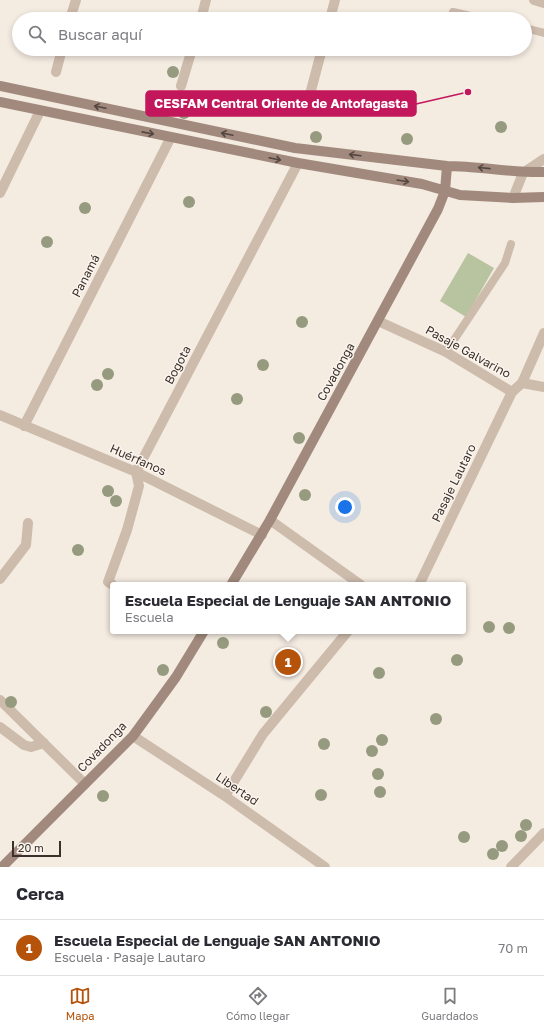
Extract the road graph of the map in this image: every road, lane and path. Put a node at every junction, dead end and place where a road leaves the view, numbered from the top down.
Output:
1 (76, 0) edge
2 (206, 0) edge
3 (335, 0) edge
4 (534, 0) edge
5 (544, 3) edge
6 (72, 12) edge
7 (203, 12) edge
8 (332, 12) edge
9 (532, 30) edge
10 (544, 33) edge
11 (60, 56) edge
12 (190, 56) edge
13 (320, 56) edge
14 (56, 72) dead end
15 (0, 86) edge
16 (181, 86) dead end
17 (309, 98) dead end
18 (0, 102) edge
19 (40, 111) junction
20 (171, 137) junction
21 (544, 159) edge
22 (298, 163) junction
23 (447, 166) junction
24 (544, 172) edge
25 (523, 173) junction
26 (445, 191) junction
27 (0, 193) edge
28 (513, 198) junction
29 (544, 198) edge
30 (511, 244) dead end
31 (378, 321) junction
32 (544, 333) edge
33 (446, 352) junction
34 (522, 383) junction
35 (544, 386) edge
36 (512, 392) junction
37 (0, 415) edge
38 (24, 426) junction
39 (136, 472) junction
40 (270, 520) junction
41 (28, 523) dead end
42 (262, 535) junction
43 (0, 579) edge
44 (233, 582) edge
45 (357, 582) edge
46 (420, 582) edge
47 (110, 583) edge
48 (202, 634) edge
49 (346, 634) edge
50 (0, 700) edge
51 (0, 727) edge
52 (132, 736) junction
53 (44, 743) junction
54 (85, 784) junction
55 (225, 796) junction
56 (544, 833) edge
57 (2, 867) edge
58 (325, 867) edge
59 (511, 867) edge

1 - 6 street
2 - 7 street
3 - 8 street
4 - 5 street
9 - 10 lane
11 - 14 street
12 - 16 street
13 - 17 street
23 -> 15 main road
18 - 19 main road
19 -> 20 main road
19 - 27 street
20 -> 22 main road
20 - 38 street, Panamá
21 - 25 street
22 -> 26 main road
22 - 39 street, Bogota
25 -> 23 main road
23 - 26 main road, Covadonga
24 - 25 main road
25 - 28 street
26 - 28 main road
26 - 31 main road, Covadonga
28 - 29 main road
30 - 33 lane
31 - 33 street, Pasaje Galvarino
31 - 40 main road, Covadonga
32 - 34 street
33 - 36 street, Pasaje Galvarino
34 - 35 street, Pasaje Galvarino
34 - 36 street, Pasaje Galvarino
36 - 46 street, Pasaje Lautaro
37 - 38 street, Huérfanos
38 - 39 street, Huérfanos
39 - 42 street, Huérfanos
39 - 47 street
40 - 42 main road, Covadonga
40 - 45 street
41 - 43 street
42 - 44 main road, Covadonga
48 - 52 main road, Covadonga
49 - 55 street
50 - 53 street
51 - 53 street
52 - 54 main road, Covadonga
52 - 55 street, Libertad
53 - 54 street
54 - 57 main road, Covadonga
55 - 58 street, Libertad
56 - 59 street

